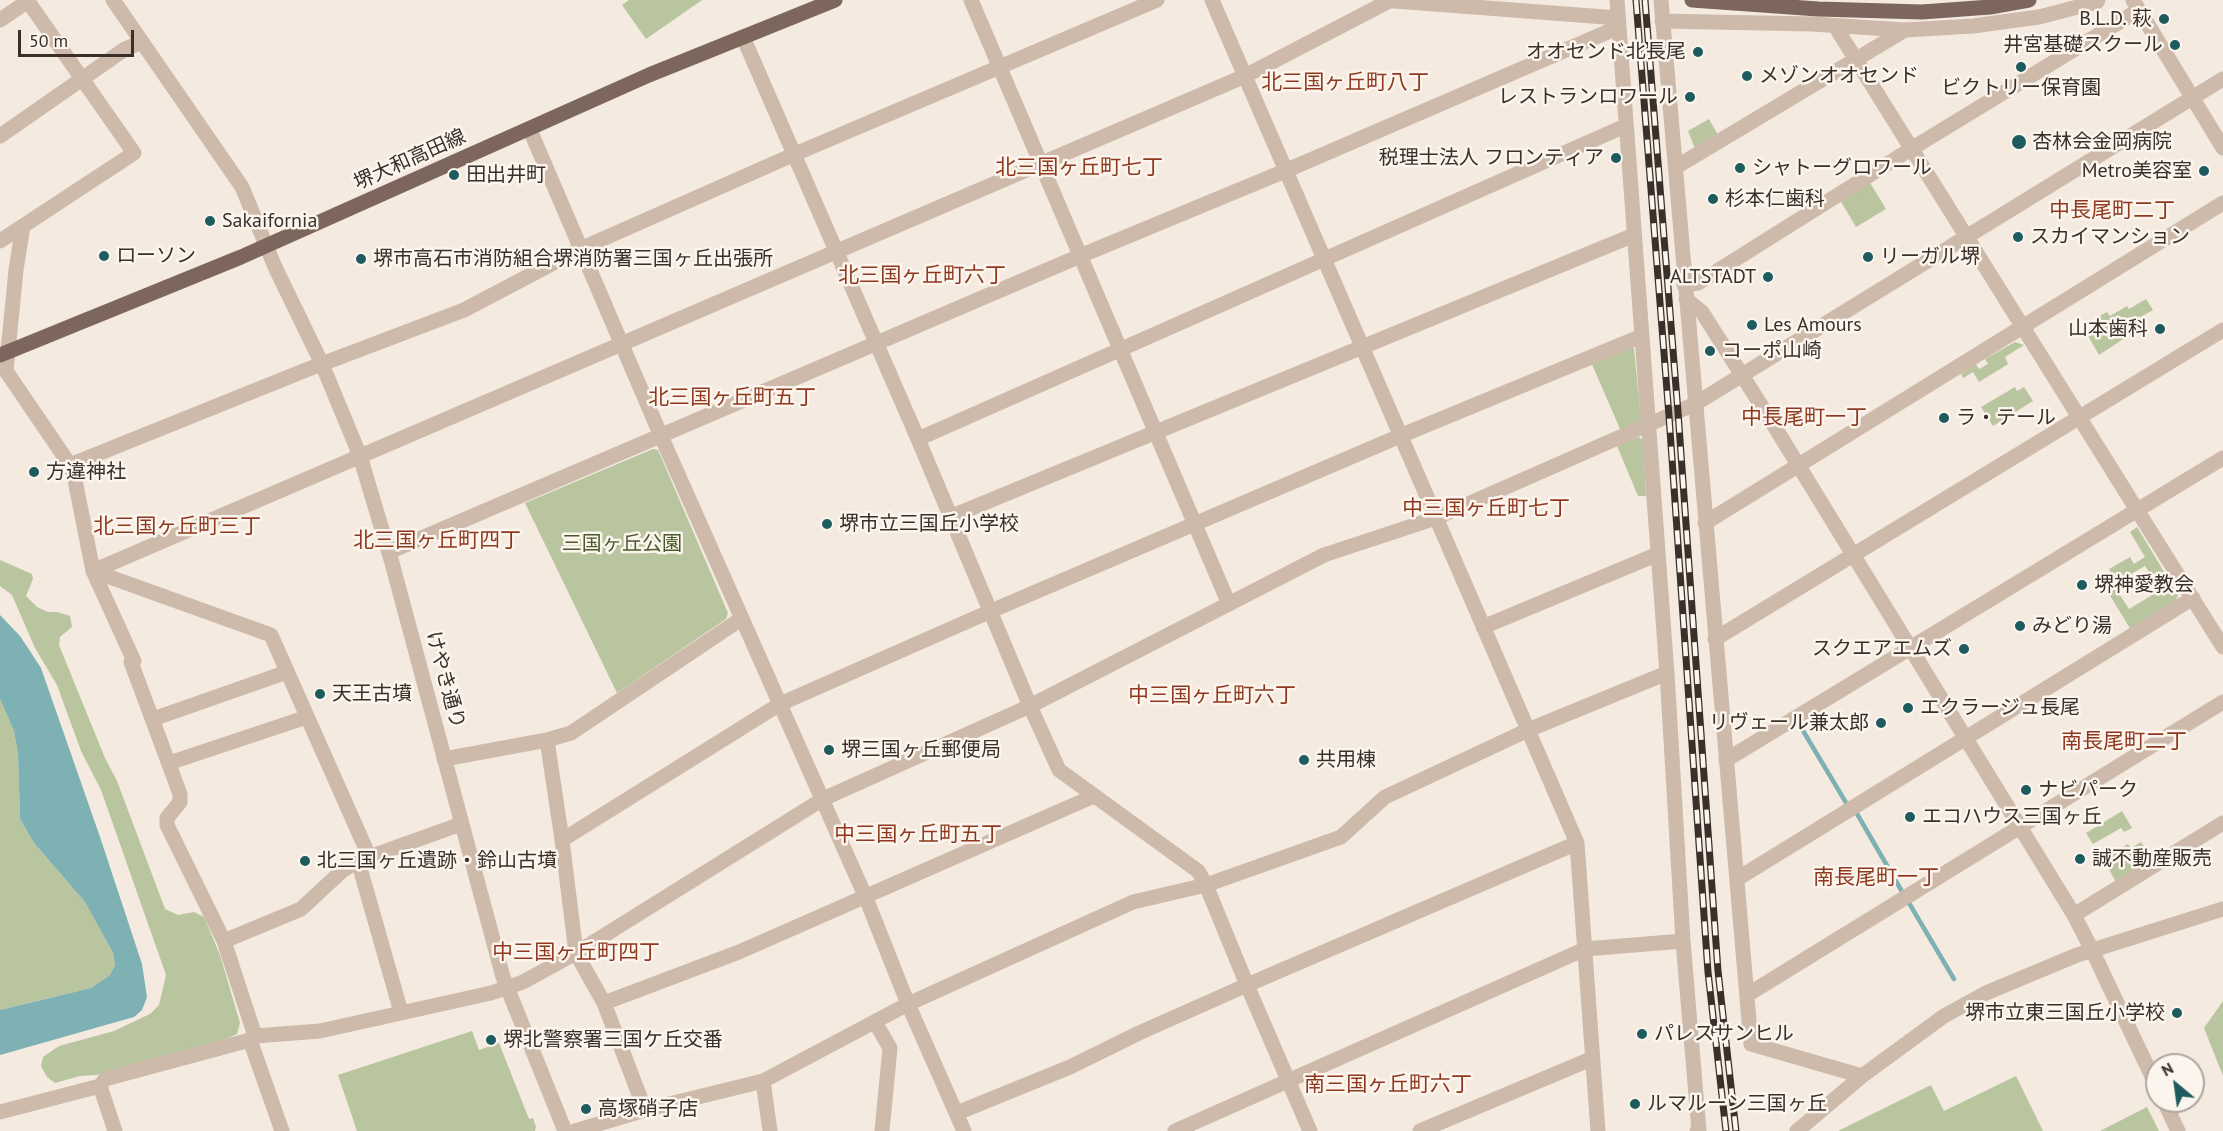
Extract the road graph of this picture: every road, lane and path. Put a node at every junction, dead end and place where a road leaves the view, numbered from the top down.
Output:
1 (113, 0) edge
2 (835, 0) edge
3 (971, 0) edge
4 (1157, 0) edge
5 (1212, 0) edge
6 (1382, 0) edge
7 (1391, 0) edge
8 (1617, 0) edge
9 (1661, 0) edge
10 (1692, 0) edge
11 (2029, 0) edge
12 (2098, 0) edge
13 (27, 1) edge
14 (2136, 5) edge
15 (0, 20) edge
16 (1662, 21) junction
17 (1619, 23) junction
18 (1835, 26) junction
19 (1905, 30) junction
20 (743, 37) junction
21 (142, 42) junction
22 (1856, 60) junction
23 (999, 68) junction
24 (1245, 76) junction
25 (83, 78) junction
26 (2223, 79) edge
27 (2192, 98) junction
28 (1625, 126) junction
29 (530, 130) junction
30 (0, 136) edge
31 (2223, 148) edge
32 (1911, 149) junction
33 (795, 154) junction
34 (1041, 164) junction
35 (1676, 167) junction
36 (1285, 171) junction
37 (2223, 203) edge
38 (23, 226) junction
39 (1634, 235) junction
40 (1966, 237) junction
41 (0, 241) edge
42 (267, 247) junction
43 (580, 249) junction
44 (836, 252) junction
45 (1080, 256) junction
46 (1324, 260) junction
47 (1685, 292) junction
48 (2022, 327) junction
49 (2223, 330) edge
50 (1642, 336) junction
51 (876, 344) junction
52 (622, 345) junction
53 (1362, 347) junction
54 (1120, 350) junction
55 (5, 353) edge
56 (322, 364) junction
57 (1743, 376) junction
58 (1695, 404) junction
59 (2079, 418) junction
60 (1649, 425) junction
61 (1155, 432) junction
62 (661, 436) junction
63 (1400, 436) junction
64 (918, 440) junction
65 (360, 456) junction
66 (2223, 458) edge
67 (70, 465) junction
68 (1798, 465) junction
69 (2137, 510) junction
70 (950, 517) junction
71 (1436, 518) junction
72 (1705, 523) junction
73 (1194, 525) junction
74 (389, 552) junction
75 (1658, 554) junction
76 (1854, 555) junction
77 (93, 571) junction
78 (2193, 598) junction
79 (1229, 604) junction
80 (991, 611) junction
81 (741, 619) junction
82 (1483, 627) junction
83 (1715, 639) junction
84 (2223, 647) edge
85 (1911, 648) junction
86 (287, 672) junction
87 (1667, 673) junction
88 (2223, 702) edge
89 (780, 704) junction
90 (1030, 706) junction
91 (307, 717) junction
92 (153, 718) junction
93 (1528, 730) junction
94 (1966, 737) junction
95 (547, 740) junction
96 (444, 759) junction
97 (1726, 760) junction
98 (169, 762) junction
99 (1094, 796) junction
100 (823, 799) junction
101 (461, 824) junction
102 (2223, 824) edge
103 (2020, 827) junction
104 (562, 840) junction
105 (1577, 843) junction
106 (364, 858) junction
107 (1737, 879) junction
108 (1206, 885) junction
109 (866, 898) junction
110 (2223, 909) edge
111 (2074, 915) junction
112 (224, 941) junction
113 (1683, 941) junction
114 (1585, 949) junction
115 (2092, 950) junction
116 (576, 953) junction
117 (1246, 985) junction
118 (507, 988) junction
119 (1747, 995) junction
120 (604, 1003) junction
121 (908, 1004) junction
122 (401, 1012) junction
123 (875, 1022) junction
124 (253, 1038) junction
125 (1591, 1059) junction
126 (2145, 1062) edge
127 (1862, 1076) junction
128 (763, 1081) junction
129 (1288, 1082) junction
130 (100, 1086) junction
131 (645, 1110) junction
132 (0, 1112) edge
133 (957, 1113) junction
134 (2170, 1113) edge
135 (276, 1130) edge
136 (116, 1131) edge
137 (565, 1131) edge
138 (575, 1131) edge
139 (770, 1131) edge
140 (882, 1131) edge
141 (964, 1131) edge
142 (1175, 1131) edge
143 (1310, 1131) edge
144 (1420, 1131) edge
145 (1598, 1131) edge
146 (1697, 1131) edge
147 (1797, 1131) edge
148 (2178, 1131) edge

1 - 21 street, けやき通り
2 - 20 main road, 堺大和高田線
3 - 23 street
4 - 23 street
5 - 24 street
6 - 7 street
7 - 17 street
7 - 24 street
8 - 17 street
9 - 16 street
10 - 11 main road
12 - 19 street
13 - 15 street
13 - 25 street
14 - 27 street
14 - 32 street
16 - 18 street
16 - 35 street
17 - 28 street
17 - 36 street
18 - 19 street
18 - 22 street
19 - 22 street
20 - 29 main road, 堺大和高田線
20 - 33 street
21 - 25 street
21 - 42 street, けやき通り
22 - 32 street
22 - 35 street
23 - 33 street
23 - 34 street
24 - 34 street
24 - 36 street
25 - 30 street
25 - 38 street
26 - 27 street
27 - 31 street
27 - 40 street
28 - 39 street
28 - 46 street
29 - 42 main road, 堺大和高田線
29 - 43 street
32 - 40 street
32 - 47 street
33 - 43 street
33 - 44 street
34 - 44 street
34 - 45 street
35 - 47 street
36 - 45 street
36 - 46 street
37 - 48 street
38 - 41 street
38 - 55 street
39 - 50 street
39 - 53 street
40 - 48 street
40 - 57 street
42 - 55 main road, 堺大和高田線
42 - 56 street, けやき通り
43 - 52 street
43 - 56 street
44 - 51 street
44 - 52 street
45 - 51 street
45 - 54 street
46 - 53 street
46 - 54 street
47 - 57 street
47 - 58 street
48 - 59 street
48 - 68 street
49 - 59 street
50 - 60 street
50 - 63 street
51 - 62 street
51 - 64 street
52 - 62 street
52 - 65 street
53 - 61 street
53 - 63 street
54 - 61 street
54 - 64 street
55 - 67 street
56 - 65 street, けやき通り
56 - 67 street
57 - 58 street
57 - 68 street
58 - 60 street
58 - 72 street
59 - 69 street
59 - 76 street
60 - 71 street
60 - 75 street
61 - 70 street
61 - 73 street
62 - 74 street
62 - 81 street
63 - 71 street
63 - 73 street
64 - 70 street
65 - 74 street, けやき通り
65 - 77 street
66 - 69 street
67 - 77 street
68 - 72 street
68 - 76 street
69 - 78 street
69 - 85 street
70 - 80 street
71 - 79 street
71 - 82 street
72 - 83 street
73 - 79 street
73 - 80 street
74 - 96 street, けやき通り
75 - 82 street
75 - 87 street
76 - 83 street
76 - 85 street
77 - 86 street
77 - 92 street
78 - 84 street
78 - 94 street
79 - 90 street
80 - 89 street
80 - 90 street
81 - 89 street
81 - 95 street
82 - 93 street
83 - 97 street
85 - 94 street
85 - 97 street
86 - 91 street
86 - 92 street
87 - 93 street
87 - 113 street
88 - 103 street
89 - 100 street
89 - 104 street
90 - 99 street
90 - 100 street
91 - 98 street
91 - 106 street
92 - 98 street
93 - 105 street
93 - 108 street
94 - 103 street
94 - 107 street
95 - 96 street
95 - 104 street
96 - 101 street, けやき通り
97 - 107 street
98 - 112 street
99 - 108 street
99 - 109 street
100 - 109 street
100 - 116 street
101 - 106 street
101 - 118 street, けやき通り
102 - 111 street
103 - 111 street
103 - 119 street
104 - 116 street
105 - 114 street
105 - 117 street
106 - 112 street
106 - 122 street
107 - 119 street
108 - 117 street
108 - 121 street
109 - 120 street
109 - 121 street
110 - 115 street
111 - 115 street
112 - 124 street
113 - 114 street
113 - 146 street
114 - 125 street
114 - 129 street
115 - 126 street
115 - 127 street
116 - 118 street
116 - 120 street
117 - 129 street
117 - 133 street
118 - 122 street
118 - 137 street, けやき通り
119 - 127 street
120 - 131 street
121 - 123 street
121 - 133 street
122 - 124 street
123 - 128 street
123 - 140 street
124 - 130 street
124 - 135 street
125 - 144 street
125 - 145 street
127 - 147 street
128 - 131 street
128 - 139 street
129 - 142 street
129 - 143 street
130 - 132 street
130 - 136 street
131 - 138 street
133 - 141 street
134 - 148 street

